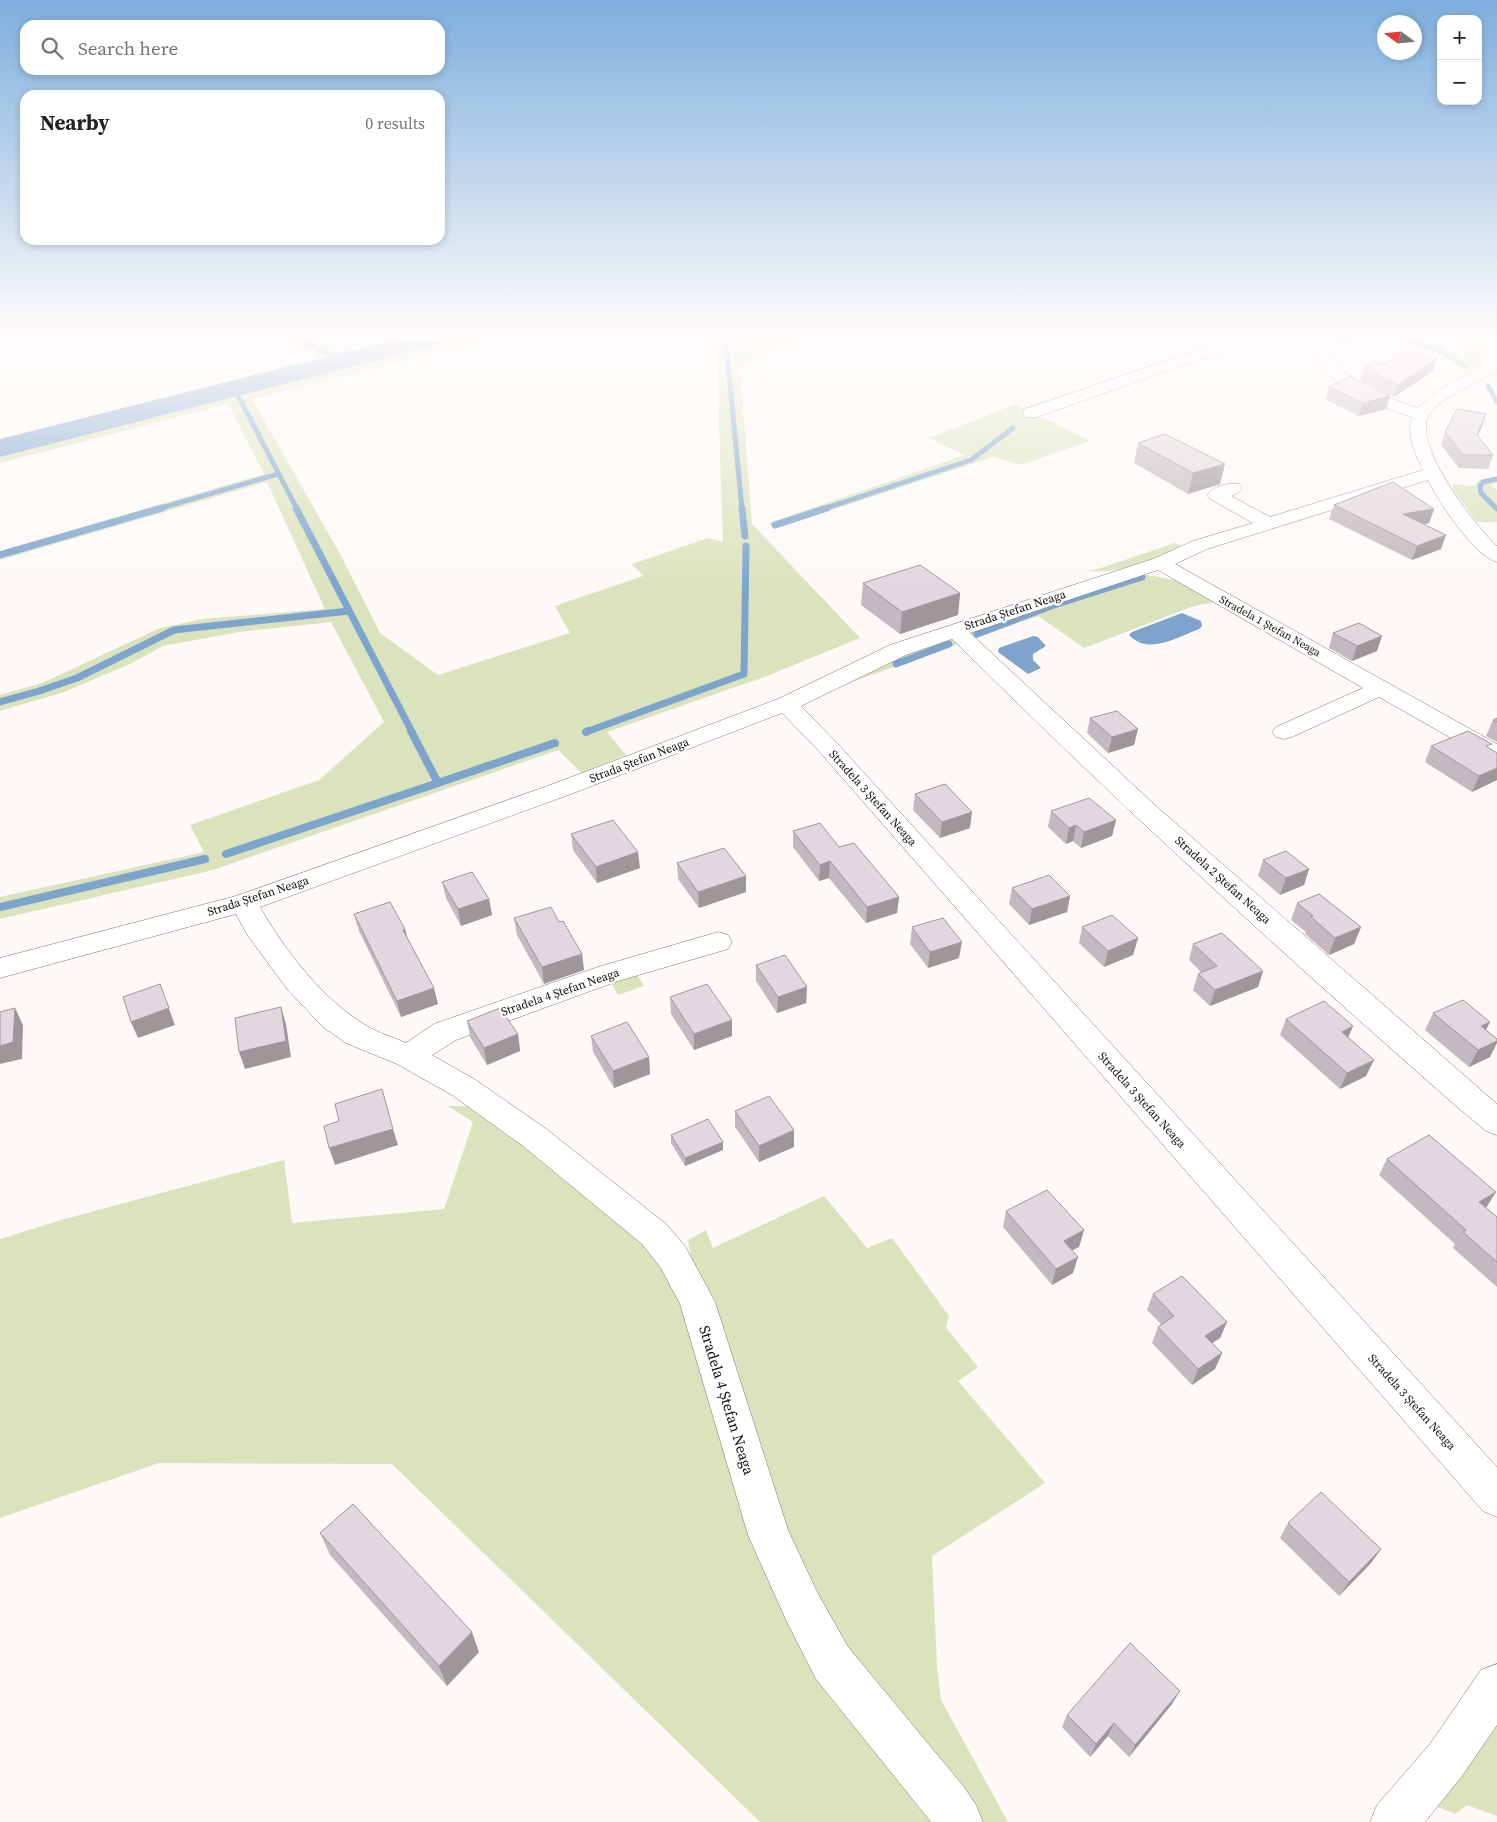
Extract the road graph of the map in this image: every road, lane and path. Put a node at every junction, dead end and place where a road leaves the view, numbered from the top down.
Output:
1 (1419, 417) edge
2 (1433, 473) junction
3 (1233, 488) dead end
4 (1269, 524) junction
5 (1497, 556) edge
6 (1160, 562) junction
7 (955, 630) junction
8 (1382, 688) junction
9 (786, 704) junction
10 (1284, 732) dead end
11 (1497, 754) edge
12 (244, 903) junction
13 (718, 942) dead end
14 (0, 968) edge
15 (408, 1056) junction
16 (1497, 1122) edge
17 (1497, 1498) edge
18 (1497, 1686) edge
19 (959, 1822) edge
20 (1394, 1822) edge

1 - 2 street
2 - 4 street, Strada Ștefan Neaga
2 - 5 street
3 - 4 street
4 - 6 street, Strada Ștefan Neaga
6 - 7 street, Strada Ștefan Neaga
6 - 8 street, Stradela 1 Ștefan Neaga
7 - 9 street, Strada Ștefan Neaga
7 - 16 street, Stradela 2 Ștefan Neaga
8 - 10 street
8 - 11 street, Stradela 1 Ștefan Neaga
9 - 12 street, Strada Ștefan Neaga
9 - 17 street, Stradela 3 Ștefan Neaga
12 - 14 street, Strada Ștefan Neaga
12 - 15 street, Stradela 4 Ștefan Neaga
13 - 15 street, Stradela 4 Ștefan Neaga
15 - 19 street, Stradela 4 Ștefan Neaga
18 - 20 street

